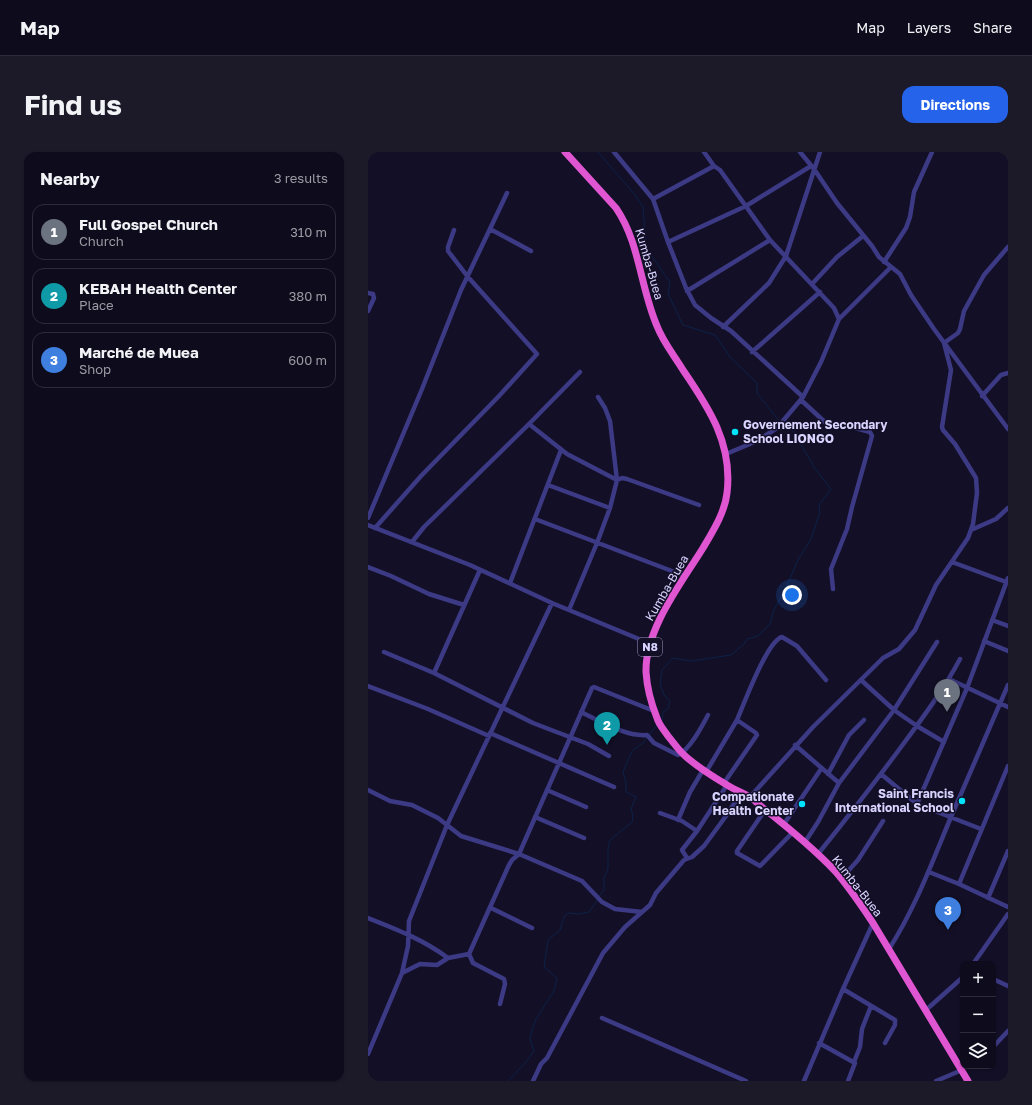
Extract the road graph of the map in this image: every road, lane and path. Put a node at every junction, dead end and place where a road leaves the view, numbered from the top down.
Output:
1 (565, 152) edge
2 (614, 152) edge
3 (704, 152) edge
4 (800, 152) edge
5 (820, 152) edge
6 (932, 152) edge
7 (714, 166) junction
8 (812, 168) junction
9 (507, 193) dead end
10 (653, 199) junction
11 (746, 206) junction
12 (490, 229) junction
13 (454, 230) dead end
14 (864, 236) junction
15 (770, 240) junction
16 (668, 242) junction
17 (1008, 247) edge
18 (531, 251) dead end
19 (786, 256) junction
20 (884, 262) junction
21 (891, 267) junction
22 (468, 277) junction
23 (812, 284) junction
24 (687, 291) junction
25 (368, 292) edge
26 (820, 292) junction
27 (368, 311) edge
28 (839, 319) junction
29 (723, 327) junction
30 (944, 343) junction
31 (752, 352) junction
32 (580, 372) dead end
33 (1008, 373) edge
34 (982, 396) junction
35 (598, 397) dead end
36 (802, 398) junction
37 (529, 424) junction
38 (1007, 427) edge
39 (561, 450) junction
40 (726, 454) junction
41 (617, 480) junction
42 (548, 485) junction
43 (699, 505) dead end
44 (610, 508) junction
45 (1008, 509) edge
46 (368, 518) edge
47 (535, 519) junction
48 (368, 525) edge
49 (375, 528) junction
50 (971, 530) junction
51 (412, 542) junction
52 (597, 543) junction
53 (952, 562) junction
54 (368, 567) edge
55 (480, 570) junction
56 (685, 576) junction
57 (1007, 580) edge
58 (510, 583) junction
59 (832, 589) dead end
60 (552, 603) junction
61 (464, 605) junction
62 (569, 610) junction
63 (992, 620) junction
64 (1008, 626) edge
65 (984, 641) junction
66 (936, 642) dead end
67 (651, 644) junction
68 (1008, 651) edge
69 (384, 652) dead end
70 (960, 659) dead end
71 (434, 674) junction
72 (826, 680) dead end
73 (861, 680) junction
74 (949, 680) junction
75 (1008, 685) edge
76 (368, 686) edge
77 (967, 688) junction
78 (1000, 704) junction
79 (1008, 707) edge
80 (502, 708) junction
81 (894, 710) junction
82 (654, 711) junction
83 (581, 712) junction
84 (708, 715) dead end
85 (737, 720) junction
86 (864, 720) dead end
87 (917, 726) junction
88 (489, 735) junction
89 (570, 737) junction
90 (944, 742) junction
91 (795, 745) junction
92 (682, 753) junction
93 (609, 756) dead end
94 (558, 764) junction
95 (1008, 766) edge
96 (821, 769) junction
97 (705, 771) junction
98 (828, 774) junction
99 (881, 774) junction
100 (839, 783) junction
101 (726, 784) junction
102 (614, 787) dead end
103 (368, 790) edge
104 (546, 790) junction
105 (741, 793) junction
106 (750, 797) junction
107 (917, 804) junction
108 (586, 807) dead end
109 (765, 810) junction
110 (660, 813) dead end
111 (536, 817) junction
112 (951, 818) junction
113 (678, 820) junction
114 (883, 821) dead end
115 (784, 824) junction
116 (447, 825) junction
117 (981, 829) junction
118 (698, 831) junction
119 (793, 832) junction
120 (584, 838) dead end
121 (805, 842) junction
122 (1008, 851) edge
123 (519, 854) junction
124 (818, 854) junction
125 (687, 858) junction
126 (929, 872) junction
127 (841, 879) junction
128 (959, 884) junction
129 (988, 898) junction
130 (1008, 907) edge
131 (491, 908) junction
132 (642, 912) junction
133 (1008, 914) edge
134 (368, 918) edge
135 (873, 923) junction
136 (532, 928) dead end
137 (408, 934) junction
138 (889, 949) junction
139 (469, 954) junction
140 (448, 958) junction
141 (975, 961) edge
142 (402, 974) junction
143 (960, 980) edge
144 (996, 980) edge
145 (1008, 986) edge
146 (842, 989) junction
147 (500, 1004) dead end
148 (871, 1006) junction
149 (926, 1010) junction
150 (602, 1018) dead end
151 (1008, 1031) edge
152 (819, 1043) junction
153 (885, 1043) dead end
154 (996, 1044) edge
155 (368, 1054) edge
156 (854, 1062) junction
157 (960, 1065) edge
158 (960, 1068) edge
159 (962, 1069) edge
160 (533, 1081) edge
161 (746, 1081) edge
162 (804, 1081) edge
163 (848, 1081) edge
164 (936, 1081) edge
165 (968, 1081) edge

1 - 40 highway, Kumba-Buea / N8
2 - 10 street
3 - 7 street
4 - 8 street
5 - 8 street
6 - 20 street
7 - 10 street
7 - 11 street
8 - 11 street
8 - 14 street
8 - 19 street
9 - 12 street
10 - 16 street
11 - 15 street
11 - 16 street
12 - 18 street
12 - 22 street
13 - 22 street
14 - 20 street
14 - 23 street
15 - 19 street
15 - 24 street
16 - 24 street
17 - 30 street
19 - 23 street
19 - 29 street
20 - 21 street
21 - 28 street
21 - 30 street
22 - 46 street
22 - 49 street
23 - 26 street
24 - 29 street
25 - 27 street
26 - 28 street
26 - 31 street
28 - 36 street
29 - 31 street
30 - 34 street
30 - 50 street
31 - 36 street
32 - 37 street
33 - 34 street
34 - 38 street
35 - 41 street
36 - 40 street
36 - 59 street
37 - 39 street
37 - 51 street
39 - 41 street
39 - 42 street
40 - 56 highway, Kumba-Buea / N8
41 - 43 street
41 - 44 street
42 - 44 street
42 - 47 street
44 - 52 street
45 - 50 street
47 - 52 street
47 - 58 street
48 - 49 street
49 - 51 street
50 - 53 street
51 - 55 street
52 - 56 street
52 - 62 street
53 - 57 street
53 - 73 street
54 - 61 street
55 - 58 street
55 - 61 street
56 - 67 highway, Kumba-Buea / N8
57 - 63 street
58 - 60 street
60 - 62 street
60 - 80 street
61 - 71 street
62 - 67 street
63 - 64 street
63 - 65 street
65 - 68 street
65 - 77 street
66 - 81 street
67 - 82 highway, Kumba-Buea / N8
69 - 71 street
70 - 74 street
71 - 80 street
72 - 85 street
73 - 81 street
73 - 91 street
74 - 77 street
74 - 87 street
75 - 78 street
76 - 88 street
77 - 78 street
77 - 90 street
78 - 79 street
78 - 112 street
80 - 88 street
80 - 89 street
81 - 87 street
81 - 100 street
82 - 83 street
82 - 92 highway, Kumba-Buea / N8
83 - 89 street
83 - 92 street
84 - 92 street
85 - 97 street
85 - 101 street
86 - 98 street
87 - 90 street
87 - 99 street
88 - 94 street
88 - 116 street
89 - 93 street
89 - 94 street
90 - 107 street
91 - 96 street
91 - 106 street
92 - 97 highway, Kumba-Buea / N8
94 - 102 street
94 - 104 street
95 - 117 street
96 - 98 street
96 - 115 street
97 - 101 highway, Kumba-Buea / N8
97 - 113 street
98 - 100 street
99 - 107 street
99 - 124 street
100 - 121 street
101 - 105 highway, Kumba-Buea / N8
101 - 118 street
103 - 116 street
104 - 108 street
104 - 111 street
105 - 106 highway, Kumba-Buea / N8
105 - 125 street
106 - 109 highway, Kumba-Buea / N8
107 - 112 street
109 - 115 highway, Kumba-Buea / N8
109 - 119 street
110 - 113 street
111 - 120 street
111 - 123 street
112 - 117 street
112 - 126 street
113 - 118 street
114 - 127 street
115 - 119 highway, Kumba-Buea / N8
116 - 123 street
116 - 137 street
117 - 128 street
118 - 125 street
119 - 121 highway, Kumba-Buea / N8
121 - 124 highway, Kumba-Buea / N8
122 - 129 street
123 - 131 street
123 - 132 street
124 - 127 highway, Kumba-Buea / N8
125 - 132 street
126 - 128 street
126 - 138 street
127 - 135 highway, Kumba-Buea / N8
128 - 129 street
129 - 130 street
131 - 136 street
131 - 139 street
132 - 160 street
133 - 141 street
134 - 137 street
135 - 138 highway, Kumba-Buea / N8
135 - 146 street
137 - 140 street
137 - 142 street
138 - 149 highway, Kumba-Buea / N8
139 - 140 street
139 - 147 street
140 - 142 street
142 - 155 street
143 - 149 street
144 - 145 street
146 - 148 street
146 - 152 street
148 - 153 street
148 - 156 street
149 - 157 highway, Kumba-Buea / N8
150 - 161 street
151 - 154 street
152 - 156 street
152 - 162 street
156 - 163 street
158 - 164 street
159 - 165 highway, Kumba-Buea / N8

